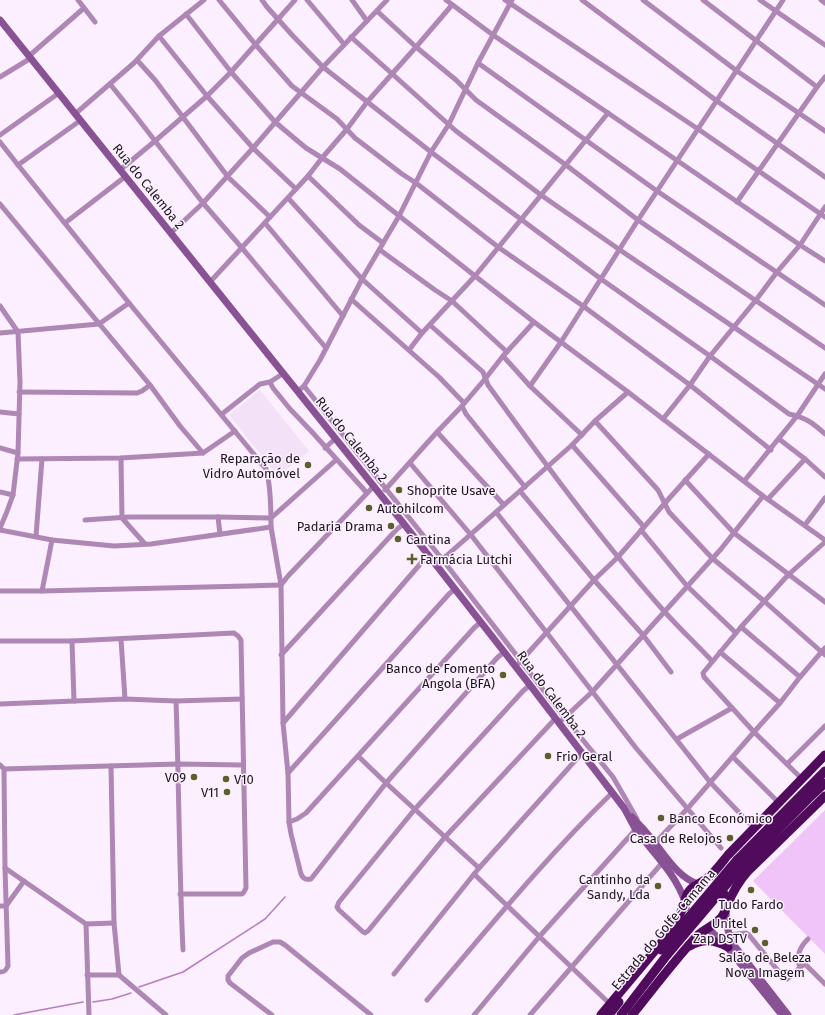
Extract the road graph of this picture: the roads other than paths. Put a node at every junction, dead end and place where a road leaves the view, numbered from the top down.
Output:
1 (78, 0) edge
2 (204, 0) edge
3 (219, 0) edge
4 (262, 0) edge
5 (295, 0) edge
6 (307, 0) edge
7 (352, 0) edge
8 (387, 0) edge
9 (446, 0) edge
10 (582, 0) edge
11 (643, 0) edge
12 (703, 0) edge
13 (760, 0) edge
14 (783, 0) edge
15 (821, 0) edge
16 (509, 1) edge
17 (825, 3) edge
18 (452, 5) junction
19 (84, 8) junction
20 (377, 11) junction
21 (775, 11) junction
22 (186, 14) junction
23 (278, 18) junction
24 (0, 20) edge
25 (367, 21) junction
26 (95, 22) dead end
27 (493, 35) junction
28 (159, 36) junction
29 (351, 37) junction
30 (756, 41) junction
31 (255, 44) junction
32 (344, 44) junction
33 (825, 45) edge
34 (416, 47) junction
35 (30, 57) junction
36 (137, 60) junction
37 (478, 63) junction
38 (323, 67) junction
39 (736, 71) junction
40 (231, 72) junction
41 (392, 74) junction
42 (0, 77) edge
43 (825, 77) edge
44 (110, 84) junction
45 (817, 87) junction
46 (465, 90) junction
47 (59, 93) junction
48 (301, 93) junction
49 (207, 96) junction
50 (717, 101) junction
51 (367, 102) junction
52 (608, 113) junction
53 (799, 113) junction
54 (76, 114) junction
55 (183, 118) junction
56 (80, 120) junction
57 (275, 122) junction
58 (448, 124) junction
59 (347, 129) junction
60 (698, 129) junction
61 (825, 131) edge
62 (0, 135) edge
63 (587, 140) junction
64 (156, 141) junction
65 (0, 142) edge
66 (778, 144) junction
67 (253, 148) junction
68 (432, 152) junction
69 (322, 158) junction
70 (677, 160) junction
71 (18, 165) junction
72 (566, 165) junction
73 (120, 170) junction
74 (759, 171) junction
75 (126, 176) junction
76 (308, 176) junction
77 (228, 177) junction
78 (825, 177) edge
79 (416, 183) junction
80 (296, 189) junction
81 (657, 191) junction
82 (541, 195) junction
83 (288, 198) junction
84 (738, 202) junction
85 (203, 203) junction
86 (0, 204) edge
87 (825, 207) edge
88 (823, 215) edge
89 (398, 216) junction
90 (270, 218) junction
91 (522, 219) junction
92 (638, 220) junction
93 (65, 223) junction
94 (265, 223) junction
95 (171, 233) junction
96 (383, 243) junction
97 (800, 245) junction
98 (498, 247) junction
99 (242, 248) junction
100 (380, 250) junction
101 (620, 250) junction
102 (825, 261) edge
103 (777, 272) junction
104 (475, 276) junction
105 (362, 279) junction
106 (601, 279) junction
107 (210, 282) junction
108 (351, 299) junction
109 (756, 300) junction
110 (452, 301) junction
111 (129, 303) junction
112 (825, 305) edge
113 (0, 306) edge
114 (583, 306) junction
115 (343, 316) junction
116 (534, 322) junction
117 (99, 324) junction
118 (430, 325) junction
119 (733, 328) junction
120 (18, 332) junction
121 (0, 333) edge
122 (422, 334) junction
123 (561, 342) junction
124 (326, 348) junction
125 (825, 348) edge
126 (409, 350) junction
127 (505, 354) junction
128 (710, 356) junction
129 (284, 374) junction
130 (825, 374) edge
131 (485, 379) junction
132 (270, 382) junction
133 (818, 384) junction
134 (150, 385) junction
135 (690, 385) junction
136 (304, 386) junction
137 (530, 386) junction
138 (825, 389) edge
139 (298, 391) junction
140 (20, 392) junction
141 (628, 392) junction
142 (463, 405) junction
143 (0, 412) edge
144 (19, 414) junction
145 (222, 414) junction
146 (797, 416) junction
147 (663, 419) junction
148 (595, 422) junction
149 (235, 431) junction
150 (437, 432) junction
151 (825, 434) edge
152 (582, 435) junction
153 (336, 438) junction
154 (779, 439) junction
155 (572, 445) junction
156 (0, 448) edge
157 (325, 448) junction
158 (771, 450) junction
159 (18, 452) junction
160 (203, 453) junction
161 (709, 454) junction
162 (121, 458) junction
163 (17, 459) junction
164 (42, 459) junction
165 (805, 459) junction
166 (336, 460) junction
167 (410, 463) junction
168 (547, 466) junction
169 (825, 477) edge
170 (685, 480) junction
171 (745, 480) junction
172 (374, 486) junction
173 (525, 487) junction
174 (386, 489) junction
175 (520, 491) junction
176 (0, 492) edge
177 (367, 493) junction
178 (13, 495) junction
179 (381, 495) junction
180 (766, 497) junction
181 (825, 498) edge
182 (665, 503) junction
183 (504, 505) junction
184 (496, 512) junction
185 (218, 517) junction
186 (122, 518) junction
187 (271, 518) junction
188 (84, 520) dead end
189 (404, 524) junction
190 (805, 525) junction
191 (271, 527) junction
192 (0, 529) edge
193 (643, 529) junction
194 (734, 533) junction
195 (220, 534) junction
196 (471, 535) junction
197 (36, 536) junction
198 (52, 540) junction
199 (825, 541) edge
200 (145, 544) junction
201 (428, 555) junction
202 (618, 558) junction
203 (712, 558) junction
204 (442, 559) junction
205 (436, 565) junction
206 (788, 575) junction
207 (594, 580) junction
208 (281, 585) junction
209 (687, 586) junction
210 (455, 589) junction
211 (0, 591) edge
212 (42, 591) junction
213 (824, 599) edge
214 (764, 601) junction
215 (570, 606) junction
216 (664, 611) junction
217 (481, 622) junction
218 (741, 627) junction
219 (547, 632) junction
220 (736, 633) junction
221 (643, 635) junction
222 (121, 639) junction
223 (0, 641) edge
224 (72, 641) junction
225 (504, 652) junction
226 (720, 652) junction
227 (824, 652) edge
228 (281, 656) junction
229 (712, 661) junction
230 (518, 664) junction
231 (617, 664) junction
232 (671, 672) dead end
233 (800, 677) junction
234 (530, 685) junction
235 (592, 691) junction
236 (125, 699) junction
237 (242, 699) junction
238 (74, 701) junction
239 (176, 701) junction
240 (780, 703) junction
241 (0, 704) edge
242 (732, 708) junction
243 (565, 718) junction
244 (557, 721) junction
245 (283, 722) junction
246 (825, 726) edge
247 (754, 732) junction
248 (677, 739) junction
249 (582, 753) junction
250 (825, 755) edge
251 (358, 756) junction
252 (733, 757) junction
253 (178, 764) junction
254 (787, 764) junction
255 (243, 765) junction
256 (111, 766) junction
257 (2, 767) edge
258 (825, 772) edge
259 (288, 773) junction
260 (798, 775) dead end
261 (710, 782) junction
262 (386, 783) junction
263 (825, 783) edge
264 (612, 793) junction
265 (825, 796) edge
266 (774, 799) dead end
267 (688, 808) junction
268 (415, 809) junction
269 (289, 822) junction
270 (749, 823) dead end
271 (638, 827) junction
272 (445, 837) junction
273 (655, 843) junction
274 (721, 848) dead end
275 (740, 862) junction
276 (662, 863) junction
277 (5, 868) junction
278 (479, 868) junction
279 (474, 874) junction
280 (24, 881) junction
281 (698, 884) junction
282 (715, 885) dead end
283 (723, 892) dead end
284 (180, 894) junction
285 (685, 902) junction
286 (0, 906) edge
287 (6, 906) junction
288 (507, 906) junction
289 (726, 909) junction
290 (689, 916) dead end
291 (696, 922) dead end
292 (114, 923) junction
293 (86, 924) junction
294 (707, 929) junction
295 (729, 935) junction
296 (539, 937) junction
297 (808, 939) dead end
298 (728, 947) junction
299 (687, 948) junction
300 (183, 950) dead end
301 (664, 953) junction
302 (572, 967) junction
303 (800, 968) junction
304 (0, 972) edge
305 (394, 974) dead end
306 (87, 975) junction
307 (119, 975) junction
308 (825, 984) edge
309 (428, 1000) dead end
310 (610, 1004) junction
311 (368, 1014) edge
312 (89, 1015) edge
313 (166, 1015) edge
314 (272, 1015) edge
315 (474, 1015) edge
316 (530, 1015) edge
317 (601, 1015) edge
318 (609, 1015) edge
319 (621, 1015) edge
320 (632, 1015) edge
321 (782, 1015) edge
322 (788, 1015) edge

1 - 19 street
2 - 22 street
3 - 31 street
4 - 23 street
5 - 23 street
6 - 32 street
7 - 25 street
8 - 20 street
9 - 18 street
10 - 50 street
11 - 39 street
12 - 30 street
13 - 21 street
14 - 21 street
15 - 17 street
16 - 27 street
16 - 60 street
18 - 27 street
18 - 34 street
19 - 26 street
19 - 35 street
20 - 25 street
20 - 34 street
21 - 30 street
21 - 33 street
22 - 28 street
22 - 40 street
23 - 31 street
23 - 38 street
24 - 35 main road, Rua do Calemba 2
25 - 29 street
27 - 37 street
27 - 52 street
28 - 36 street
28 - 49 street
29 - 32 street
29 - 41 street
30 - 39 street
30 - 45 street
31 - 40 street
31 - 48 street
32 - 38 street
34 - 41 street
34 - 46 street
35 - 42 street
35 - 47 main road, Rua do Calemba 2
36 - 44 street
36 - 55 street
37 - 46 street
37 - 63 street
38 - 48 street
38 - 51 street
39 - 50 street
39 - 53 street
40 - 49 street
40 - 57 street
41 - 51 street
41 - 58 street
43 - 45 street
44 - 54 street
44 - 64 street
45 - 53 street
46 - 58 street
46 - 72 street
47 - 54 main road, Rua do Calemba 2
47 - 62 street
48 - 57 street
48 - 59 street
49 - 55 street
49 - 67 street
50 - 60 street
50 - 66 street
51 - 59 street
51 - 68 street
52 - 63 street
52 - 70 street
53 - 61 street
53 - 66 street
54 - 56 main road, Rua do Calemba 2
55 - 64 street
55 - 77 street
56 - 71 street
56 - 73 main road, Rua do Calemba 2
57 - 67 street
57 - 69 street
58 - 68 street
58 - 82 street
59 - 69 street
59 - 79 street
60 - 70 street
60 - 74 street
63 - 72 street
63 - 81 street
64 - 73 street
64 - 85 street
65 - 71 street
66 - 74 street
66 - 78 street
67 - 77 street
67 - 80 street
68 - 79 street
68 - 91 street
69 - 76 street
69 - 89 street
70 - 81 street
70 - 84 street
71 - 93 street
72 - 82 street
72 - 92 street
73 - 75 main road, Rua do Calemba 2
74 - 84 street
74 - 88 street
75 - 93 street
75 - 95 main road, Rua do Calemba 2
76 - 80 street
76 - 96 street
77 - 85 street
77 - 90 street
79 - 89 street
79 - 98 street
80 - 83 street
81 - 92 street
81 - 103 street
82 - 91 street
82 - 101 street
83 - 90 street
83 - 105 street
84 - 97 street
85 - 95 street
85 - 99 street
86 - 117 street
87 - 88 street
88 - 97 street
89 - 96 street
89 - 104 street
90 - 94 street
91 - 98 street
91 - 106 street
92 - 101 street
92 - 109 street
93 - 111 street
94 - 99 street
94 - 115 street
95 - 107 main road, Rua do Calemba 2
96 - 100 street
97 - 102 street
97 - 103 street
98 - 104 street
98 - 114 street
99 - 107 street
99 - 124 street
100 - 105 street
100 - 110 street
101 - 106 street
101 - 119 street
103 - 109 street
103 - 112 street
104 - 110 street
104 - 116 street
105 - 108 street
105 - 122 street
106 - 114 street
106 - 128 street
107 - 129 main road, Rua do Calemba 2
108 - 115 street
108 - 126 street
109 - 119 street
109 - 125 street
110 - 118 street
110 - 127 street
111 - 117 street
111 - 145 street
113 - 120 street
114 - 123 street
114 - 135 street
115 - 124 street
116 - 123 street
116 - 127 street
117 - 120 street
117 - 134 street
118 - 122 street
118 - 131 street
119 - 128 street
119 - 133 street
120 - 121 street
120 - 140 street
122 - 126 street
123 - 137 street
123 - 141 street
124 - 136 street
126 - 142 street
127 - 131 street
127 - 137 street
128 - 135 street
128 - 146 street
129 - 132 street
129 - 139 main road, Rua do Calemba 2
130 - 133 street
131 - 142 street
131 - 168 street
132 - 145 street
132 - 157 street
133 - 138 street
133 - 146 street
134 - 140 street
134 - 160 street
135 - 147 street
135 - 158 street
136 - 139 street
136 - 174 street
137 - 152 street
139 - 153 main road, Rua do Calemba 2
140 - 144 street
141 - 147 street
141 - 148 street
142 - 150 street
142 - 173 street
143 - 144 street
144 - 159 street
145 - 149 street
146 - 151 street
146 - 154 street
147 - 161 street
148 - 152 street
148 - 182 street
149 - 160 street
149 - 187 street
150 - 167 street
150 - 183 street
152 - 155 street
153 - 157 street
153 - 172 main road, Rua do Calemba 2
154 - 158 street
154 - 165 street
155 - 168 street
155 - 193 street
156 - 159 street
157 - 166 street
158 - 171 street
159 - 163 street
160 - 162 street
161 - 170 street
161 - 171 street
162 - 164 street
162 - 186 street
163 - 164 street
163 - 178 street
164 - 197 street
165 - 169 street
165 - 180 street
166 - 177 street
166 - 187 street
167 - 174 street
167 - 196 street
168 - 173 street
168 - 202 street
170 - 182 street
170 - 194 street
171 - 180 street
172 - 177 street
172 - 179 main road, Rua do Calemba 2
173 - 175 street
174 - 179 street
174 - 204 street
175 - 183 street
175 - 207 street
176 - 178 street
177 - 208 street
178 - 192 street
179 - 189 main road, Rua do Calemba 2
180 - 190 street
180 - 194 street
181 - 190 street
182 - 193 street
182 - 203 street
183 - 184 street
184 - 196 street
184 - 215 street
185 - 186 street
185 - 187 street
185 - 195 street
186 - 188 street
186 - 200 street
187 - 191 street
189 - 201 main road, Rua do Calemba 2
189 - 228 street
190 - 199 street
191 - 195 street
191 - 208 street
192 - 197 street
193 - 202 street
193 - 209 street
194 - 203 street
194 - 206 street
195 - 200 street
196 - 204 street
196 - 219 street
197 - 198 street
198 - 200 street
198 - 212 street
199 - 206 street
201 - 205 main road, Rua do Calemba 2
201 - 245 street
202 - 207 street
202 - 216 street
203 - 209 street
203 - 214 street
204 - 205 street
204 - 230 street
205 - 210 main road, Rua do Calemba 2
206 - 213 street
206 - 214 street
207 - 215 street
207 - 221 street
208 - 212 street
208 - 228 street
209 - 216 street
209 - 220 street
210 - 217 main road, Rua do Calemba 2
210 - 259 street
211 - 212 street
214 - 218 street
214 - 227 street
215 - 219 street
215 - 231 street
216 - 221 street
216 - 229 street
217 - 225 main road, Rua do Calemba 2
217 - 251 street
218 - 220 street
218 - 233 street
219 - 230 street
219 - 235 street
220 - 226 street
221 - 231 street
221 - 232 street
222 - 224 street
222 - 236 street
222 - 237 street
223 - 224 street
224 - 238 street
225 - 230 main road, Rua do Calemba 2
225 - 262 street
226 - 229 street
226 - 240 street
227 - 233 street
228 - 245 street
229 - 242 street
230 - 234 main road, Rua do Calemba 2
230 - 243 street
231 - 235 street
231 - 248 street
233 - 240 street
234 - 244 main road, Rua do Calemba 2
234 - 268 street
235 - 243 street
235 - 267 street
236 - 238 street
236 - 239 street
237 - 239 street
237 - 255 street
238 - 241 street
239 - 253 street
240 - 247 street
242 - 247 street
242 - 248 street
243 - 244 street
243 - 271 street
244 - 249 main road, Rua do Calemba 2
244 - 272 street
245 - 259 street
246 - 254 street
247 - 252 street
247 - 254 street
248 - 261 street
249 - 264 main road, Rua do Calemba 2
249 - 278 street
250 - 281 highway
251 - 262 street
251 - 269 street
252 - 261 street
252 - 266 street
253 - 255 street
253 - 256 street
253 - 284 street
254 - 260 street
255 - 284 street
256 - 257 street
256 - 292 street
257 - 277 street
258 - 275 highway
259 - 269 street
261 - 267 street
261 - 270 street
262 - 268 street
262 - 269 street
263 - 275 highway
264 - 271 main road, Rua do Calemba 2
264 - 288 street
265 - 289 highway
267 - 273 street
267 - 274 street
268 - 272 street
268 - 272 street
271 - 273 main road
271 - 276 main road
271 - 296 street
272 - 278 street
273 - 281 main road
275 - 301 highway, Estrada do Golfe-Camama, bridge
276 - 285 main road
276 - 302 street
277 - 280 street
277 - 287 street
278 - 279 street
279 - 288 street
279 - 305 street
280 - 287 street
280 - 293 street
281 - 282 highway
281 - 285 highway
283 - 289 highway
284 - 300 street
285 - 290 highway
285 - 310 highway
286 - 287 street
287 - 304 street
288 - 296 street
288 - 309 street
289 - 294 highway
289 - 295 main road
291 - 294 highway
292 - 293 street
292 - 307 street
293 - 306 street
294 - 298 main road
294 - 299 highway
295 - 303 street
295 - 322 main road
296 - 302 street
296 - 315 street
297 - 303 street
298 - 299 highway
298 - 321 main road
299 - 320 highway
301 - 318 highway, Estrada do Golfe-Camama
301 - 319 highway, Estrada do Golfe-Camama
302 - 310 street
302 - 316 street
303 - 308 street
306 - 307 street
306 - 312 street
307 - 313 street
310 - 317 highway
311 - 314 street

